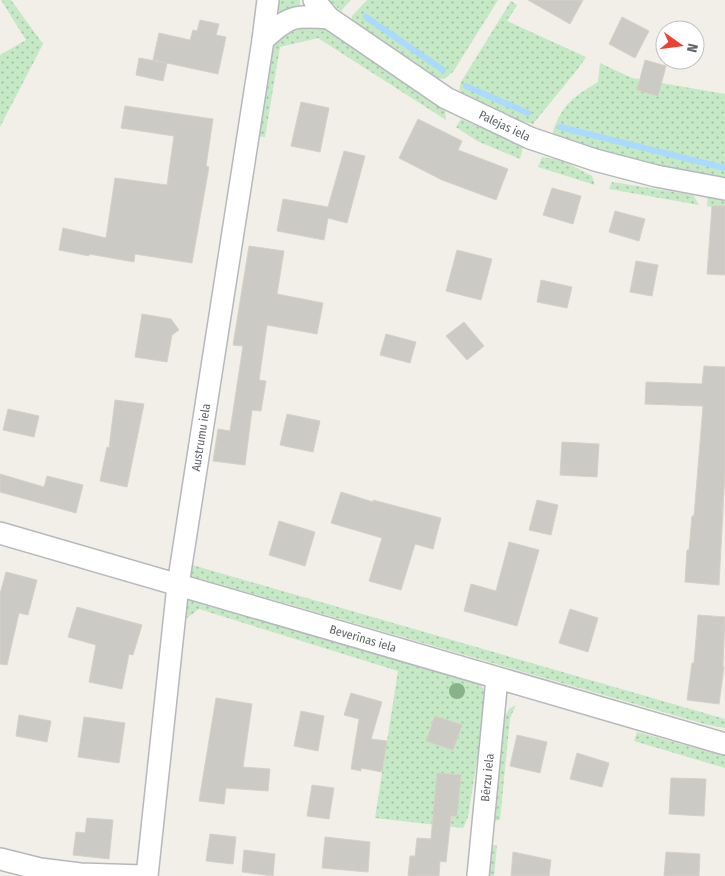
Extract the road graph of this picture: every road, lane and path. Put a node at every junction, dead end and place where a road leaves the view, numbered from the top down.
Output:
1 (268, 0) edge
2 (314, 0) edge
3 (330, 18) junction
4 (263, 40) junction
5 (725, 189) edge
6 (0, 533) edge
7 (178, 585) junction
8 (497, 678) junction
9 (725, 744) edge
10 (0, 859) edge
11 (145, 876) edge
12 (478, 876) edge

1 - 4 street, Austrumu iela
2 - 3 street, Palejas iela
3 - 4 street
3 - 5 street, Palejas iela
4 - 7 street, Austrumu iela
6 - 7 street, Beverīnas iela
7 - 8 street, Beverīnas iela
7 - 11 street, Austrumu iela
8 - 9 street, Beverīnas iela
8 - 12 street, Bērzu iela
10 - 11 street

